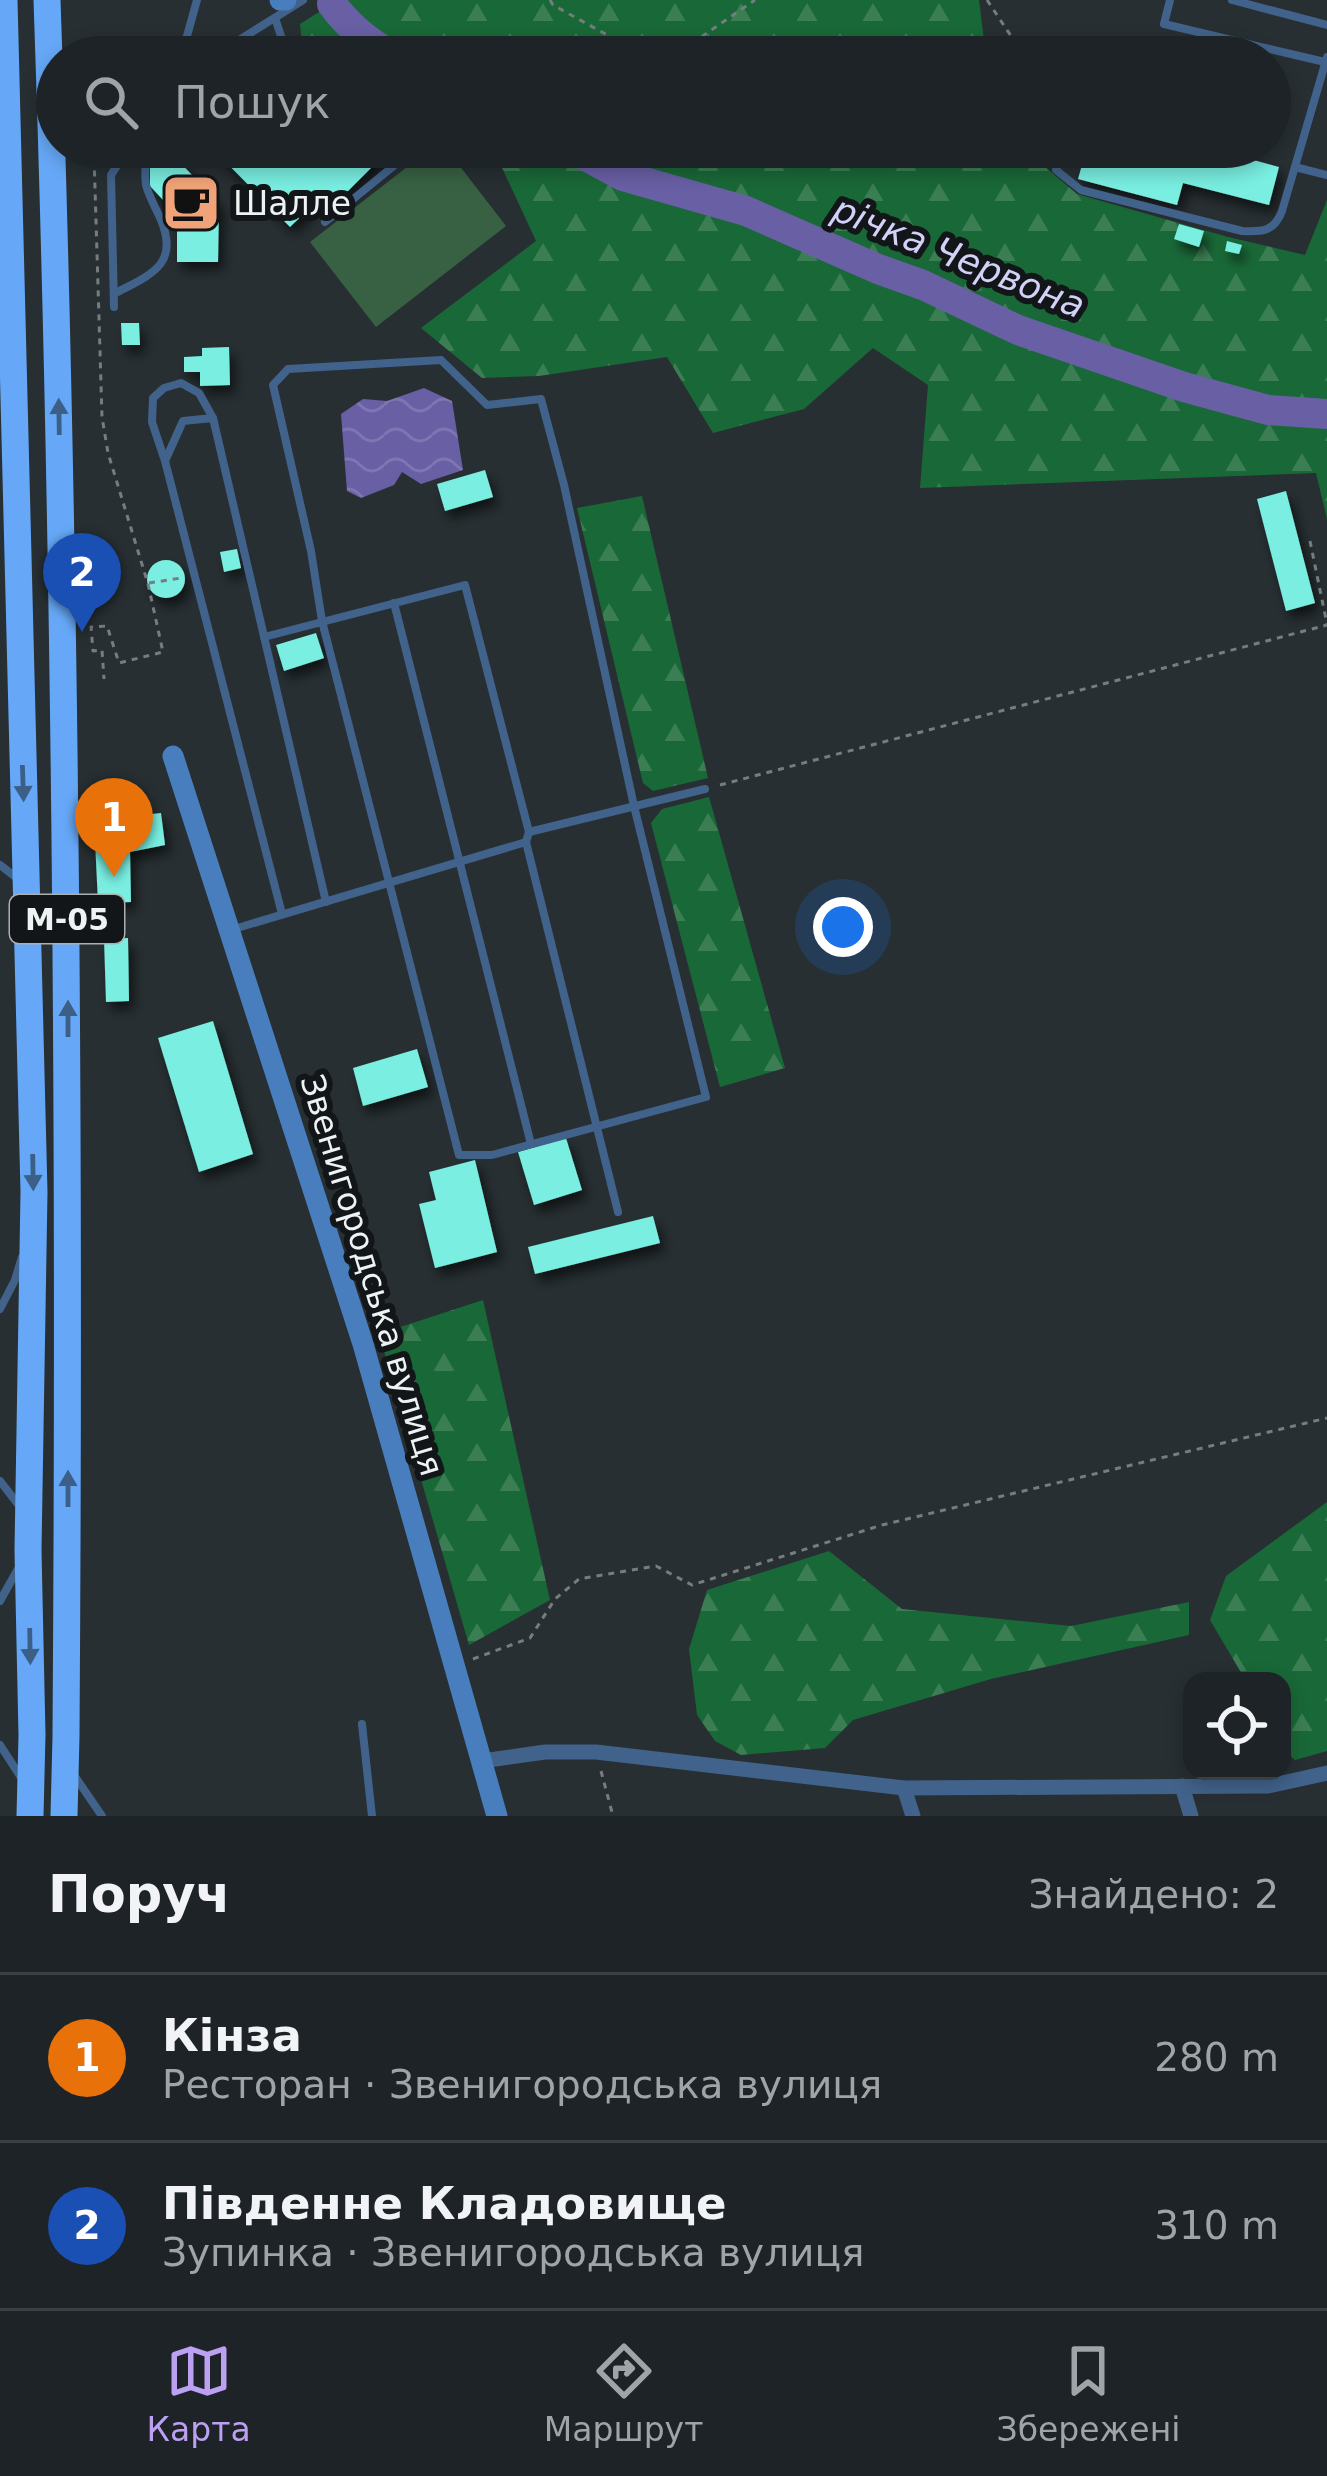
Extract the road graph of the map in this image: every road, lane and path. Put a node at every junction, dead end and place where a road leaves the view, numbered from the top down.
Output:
1 (4, 0) edge
2 (47, 0) edge
3 (197, 0) edge
4 (303, 0) edge
5 (550, 0) edge
6 (755, 0) edge
7 (987, 0) edge
8 (1170, 0) edge
9 (1232, 0) edge
10 (281, 6) edge
11 (1165, 24) junction
12 (1327, 26) edge
13 (48, 36) edge
14 (187, 36) edge
15 (240, 36) edge
16 (282, 36) edge
17 (609, 36) edge
18 (703, 36) edge
19 (1011, 36) edge
20 (1162, 36) edge
21 (1219, 36) edge
22 (1291, 52) edge
23 (1326, 60) edge
24 (1295, 167) junction
25 (52, 168) edge
26 (94, 168) edge
27 (116, 168) edge
28 (146, 168) edge
29 (391, 168) edge
30 (1057, 168) edge
31 (1327, 176) edge
32 (325, 222) dead end
33 (114, 294) junction
34 (114, 308) dead end
35 (214, 418) junction
36 (165, 461) junction
37 (1310, 541) dead end
38 (195, 575) junction
39 (148, 584) junction
40 (394, 603) junction
41 (322, 621) junction
42 (1327, 625) edge
43 (264, 637) junction
44 (104, 679) dead end
45 (172, 756) dead end
46 (706, 788) joint
47 (634, 806) junction
48 (528, 837) junction
49 (459, 862) junction
50 (0, 865) edge
51 (391, 882) junction
52 (27, 886) junction
53 (326, 902) junction
54 (282, 914) junction
55 (229, 931) junction
56 (596, 1127) junction
57 (531, 1144) junction
58 (618, 1213) dead end
59 (34, 1221) junction
60 (0, 1309) edge
61 (1327, 1418) edge
62 (0, 1481) edge
63 (29, 1519) junction
64 (28, 1550) junction
65 (0, 1601) edge
66 (454, 1665) junction
67 (362, 1724) dead end
68 (0, 1745) edge
69 (596, 1752) junction
70 (65, 1760) junction
71 (482, 1760) junction
72 (1327, 1773) edge
73 (1182, 1786) junction
74 (904, 1788) junction
75 (31, 1804) edge
76 (64, 1816) edge
77 (102, 1816) edge
78 (372, 1816) edge
79 (497, 1816) edge
80 (613, 1816) edge
81 (913, 1816) edge
82 (1191, 1816) edge

1 -> 52 highway, М-05
13 -> 2 highway, М-05
3 - 14 lane
4 - 10 lane
5 - 17 path
6 - 18 path
7 - 19 path
8 - 11 lane
9 - 12 lane
10 - 15 lane
10 - 16 lane
11 - 20 path
11 - 21 lane
22 - 23 lane
23 - 24 lane
24 - 30 lane
24 - 31 lane
70 -> 25 highway, М-05
26 - 39 path
27 - 33 lane
28 - 33 lane
29 - 32 lane
33 - 34 lane
35 - 36 lane
35 - 36 lane
35 - 43 lane
36 - 38 lane
37 - 42 path
38 - 39 path
38 - 54 lane
39 - 44 path
40 - 41 lane
40 - 48 lane
40 - 49 lane
41 - 43 lane
41 - 47 lane
41 - 51 lane
42 - 46 path
43 - 53 lane
45 - 55 street, Звенигородська вулиця
46 - 47 lane
47 - 48 lane
47 - 56 lane
48 - 49 lane
48 - 56 lane
49 - 51 lane
49 - 57 lane
50 - 52 lane
51 - 53 lane
51 - 57 lane
52 -> 59 highway, М-05
53 - 54 lane
54 - 55 lane
55 - 66 street, Звенигородська вулиця
56 - 57 lane
56 - 58 lane
59 - 60 lane
59 - 63 highway, М-05
61 - 66 path
62 - 63 lane
63 - 64 highway, М-05
64 - 65 lane
64 -> 75 highway, М-05
66 - 71 street, Звенигородська вулиця
67 - 78 lane
68 - 75 lane
69 - 71 street
69 - 74 street
69 - 80 path
70 - 76 highway, М-05
70 - 77 lane
71 - 79 street, Звенигородська вулиця
72 - 73 street
73 - 74 street
73 - 82 street
74 - 81 street

